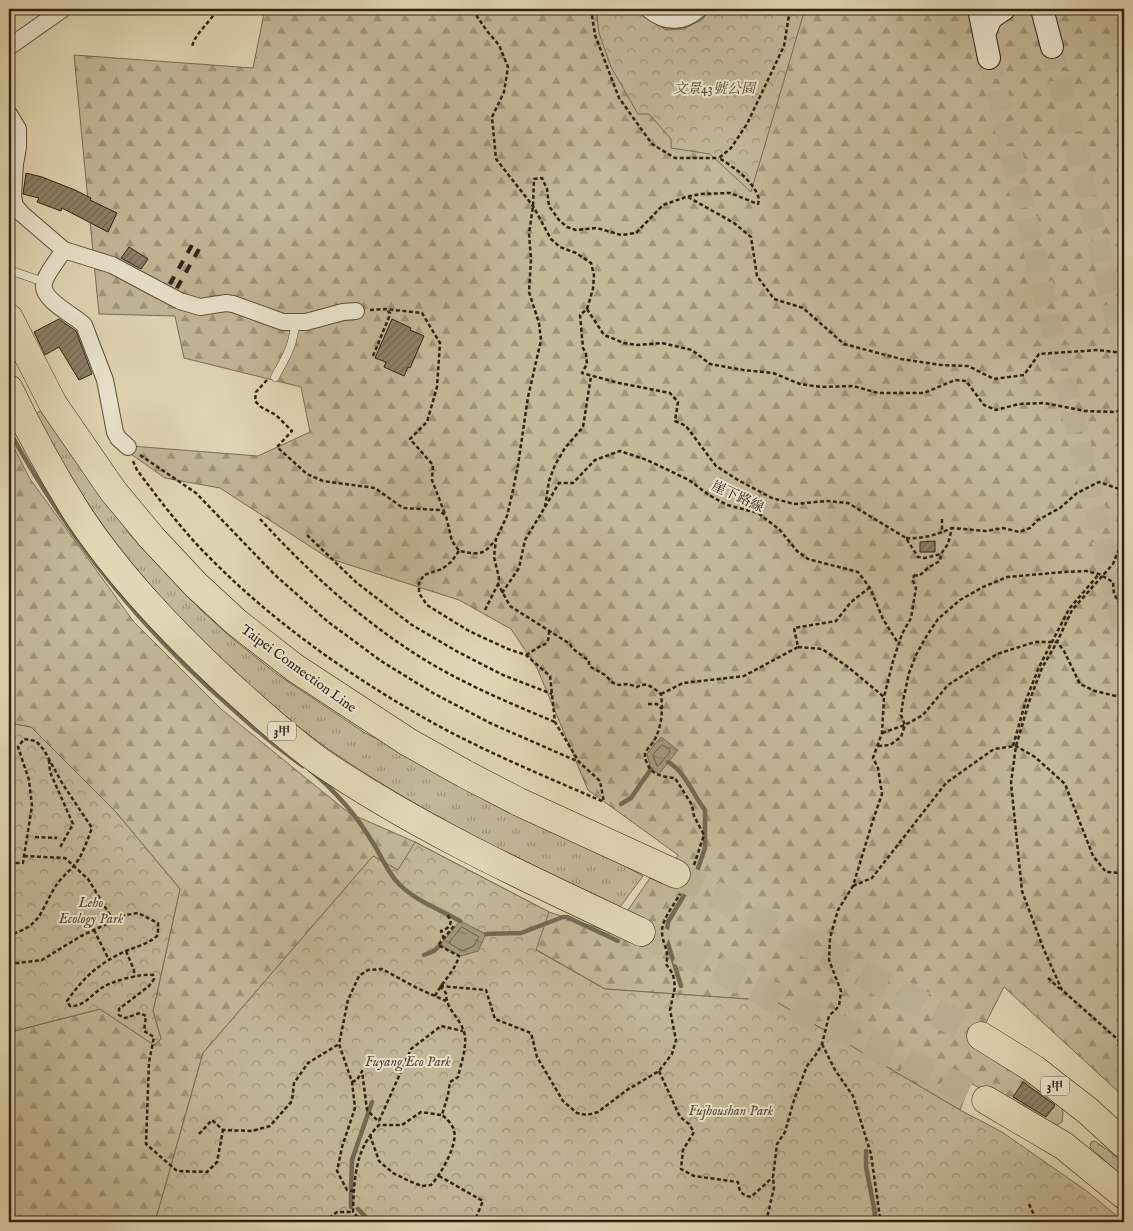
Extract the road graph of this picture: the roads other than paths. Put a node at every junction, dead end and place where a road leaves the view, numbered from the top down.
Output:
1 (62, 9) edge
2 (648, 9) edge
3 (699, 9) edge
4 (979, 9) edge
5 (1004, 9) edge
6 (1039, 12) edge
7 (984, 34) junction
8 (9, 47) edge
9 (1052, 47) tunnel mouth
10 (989, 58) tunnel mouth
11 (9, 114) edge
12 (64, 250) junction
13 (9, 270) edge
14 (44, 282) junction
15 (356, 311) dead end
16 (9, 318) edge
17 (295, 322) junction
18 (275, 377) road end
19 (9, 389) edge
20 (128, 447) road end
21 (684, 878) tunnel mouth
22 (641, 932) tunnel mouth
23 (980, 1036) tunnel mouth
24 (986, 1100) tunnel mouth
25 (1088, 1111) junction
26 (1124, 1144) edge
27 (1064, 1146) junction
28 (1124, 1196) edge

1 - 8 street
2 - 3 street
4 - 7 main road
5 - 7 main road
6 - 9 main road
7 - 10 main road
11 - 12 street
12 - 14 street
12 - 17 street, bridge
13 - 14 lane
14 - 20 street
15 - 17 street
16 - 21 highway, Taipei Connection Line
17 - 18 lane
19 - 22 highway, 3甲
23 - 25 highway, 3甲
24 - 27 highway
25 - 26 highway, 3甲
25 - 27 highway
27 - 28 highway

